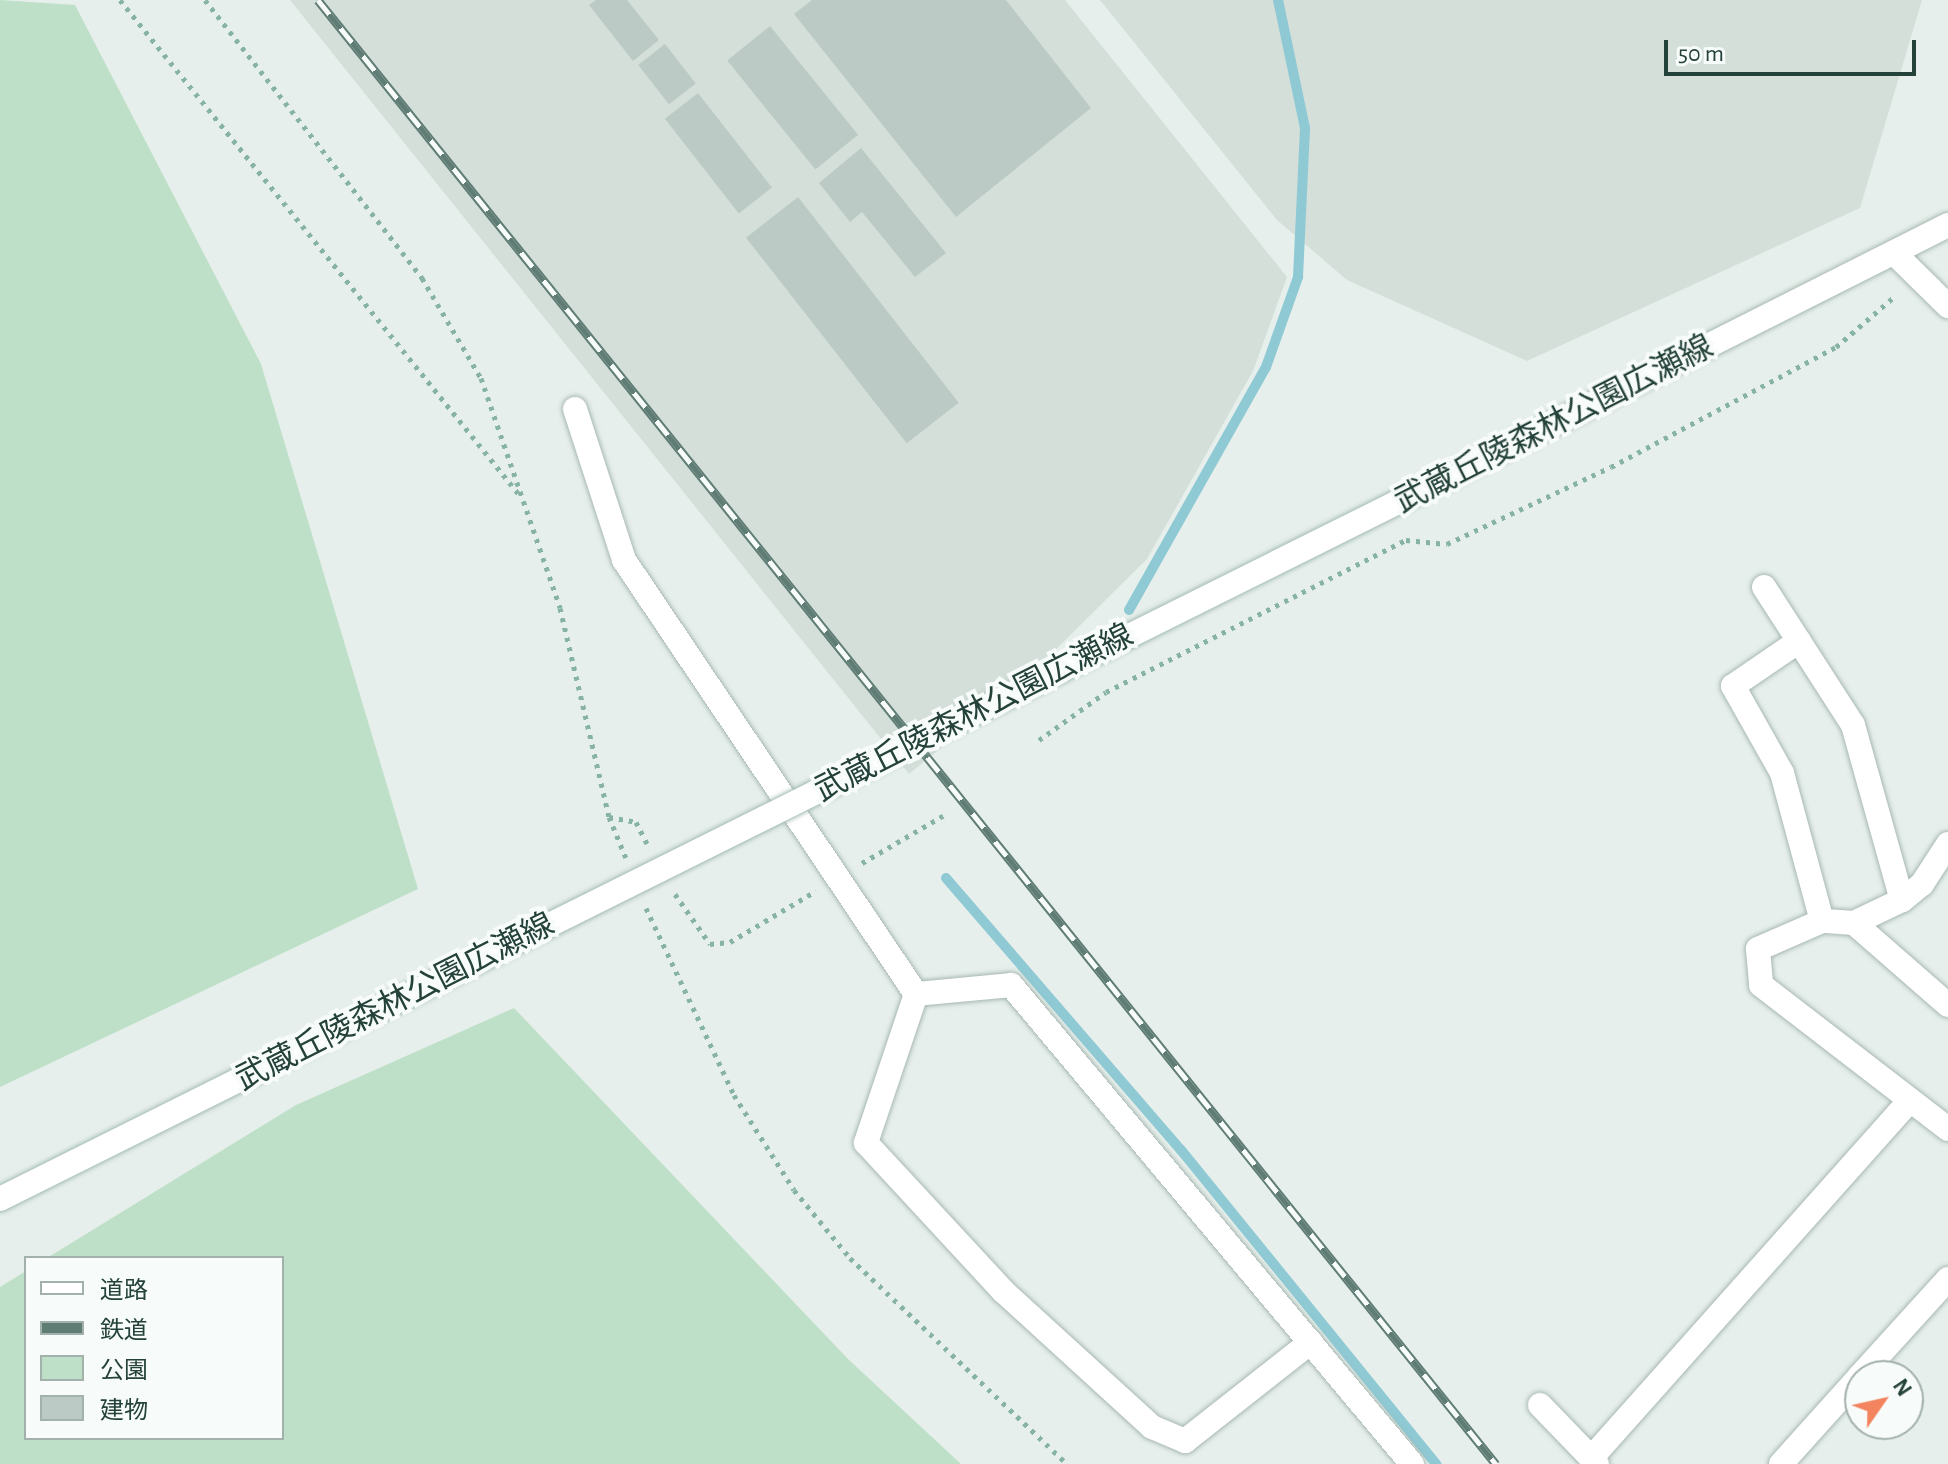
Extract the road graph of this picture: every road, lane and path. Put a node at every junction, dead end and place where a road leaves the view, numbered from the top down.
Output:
1 (120, 0) edge
2 (205, 0) edge
3 (1948, 225) edge
4 (1894, 253) junction
5 (1918, 275) junction
6 (1948, 306) edge
7 (575, 409) dead end
8 (522, 498) junction
9 (1764, 587) dead end
10 (1799, 641) junction
11 (1039, 740) dead end
12 (944, 815) dead end
13 (1948, 844) edge
14 (651, 850) dead end
15 (835, 879) junction
16 (673, 891) dead end
17 (1902, 900) junction
18 (1822, 921) junction
19 (1854, 923) junction
20 (679, 981) dead end
21 (916, 994) junction
22 (1948, 1005) edge
23 (1910, 1100) junction
24 (1948, 1129) edge
25 (0, 1199) edge
26 (1948, 1279) edge
27 (1311, 1342) junction
28 (1875, 1360) edge
29 (1844, 1394) edge
30 (1540, 1405) dead end
31 (1596, 1460) edge
32 (1067, 1464) edge
33 (1412, 1464) edge
34 (1781, 1464) edge

1 - 8 path
2 - 8 path
3 - 4 street, 武蔵丘陵森林公園広瀬線
4 - 5 street
4 - 25 street, 武蔵丘陵森林公園広瀬線, bridge
5 - 6 street
5 - 11 path
7 - 15 street
8 - 14 path
9 - 10 street
10 - 17 street
10 - 18 street
12 - 15 path
13 - 17 street
15 - 16 path
15 - 21 street
17 - 19 street
18 - 19 street
18 - 23 street
19 - 22 street
20 - 32 path
21 - 27 street
21 - 27 street
23 - 24 street
23 - 31 street
26 - 28 street
27 - 33 street
29 - 34 street
30 - 31 street

